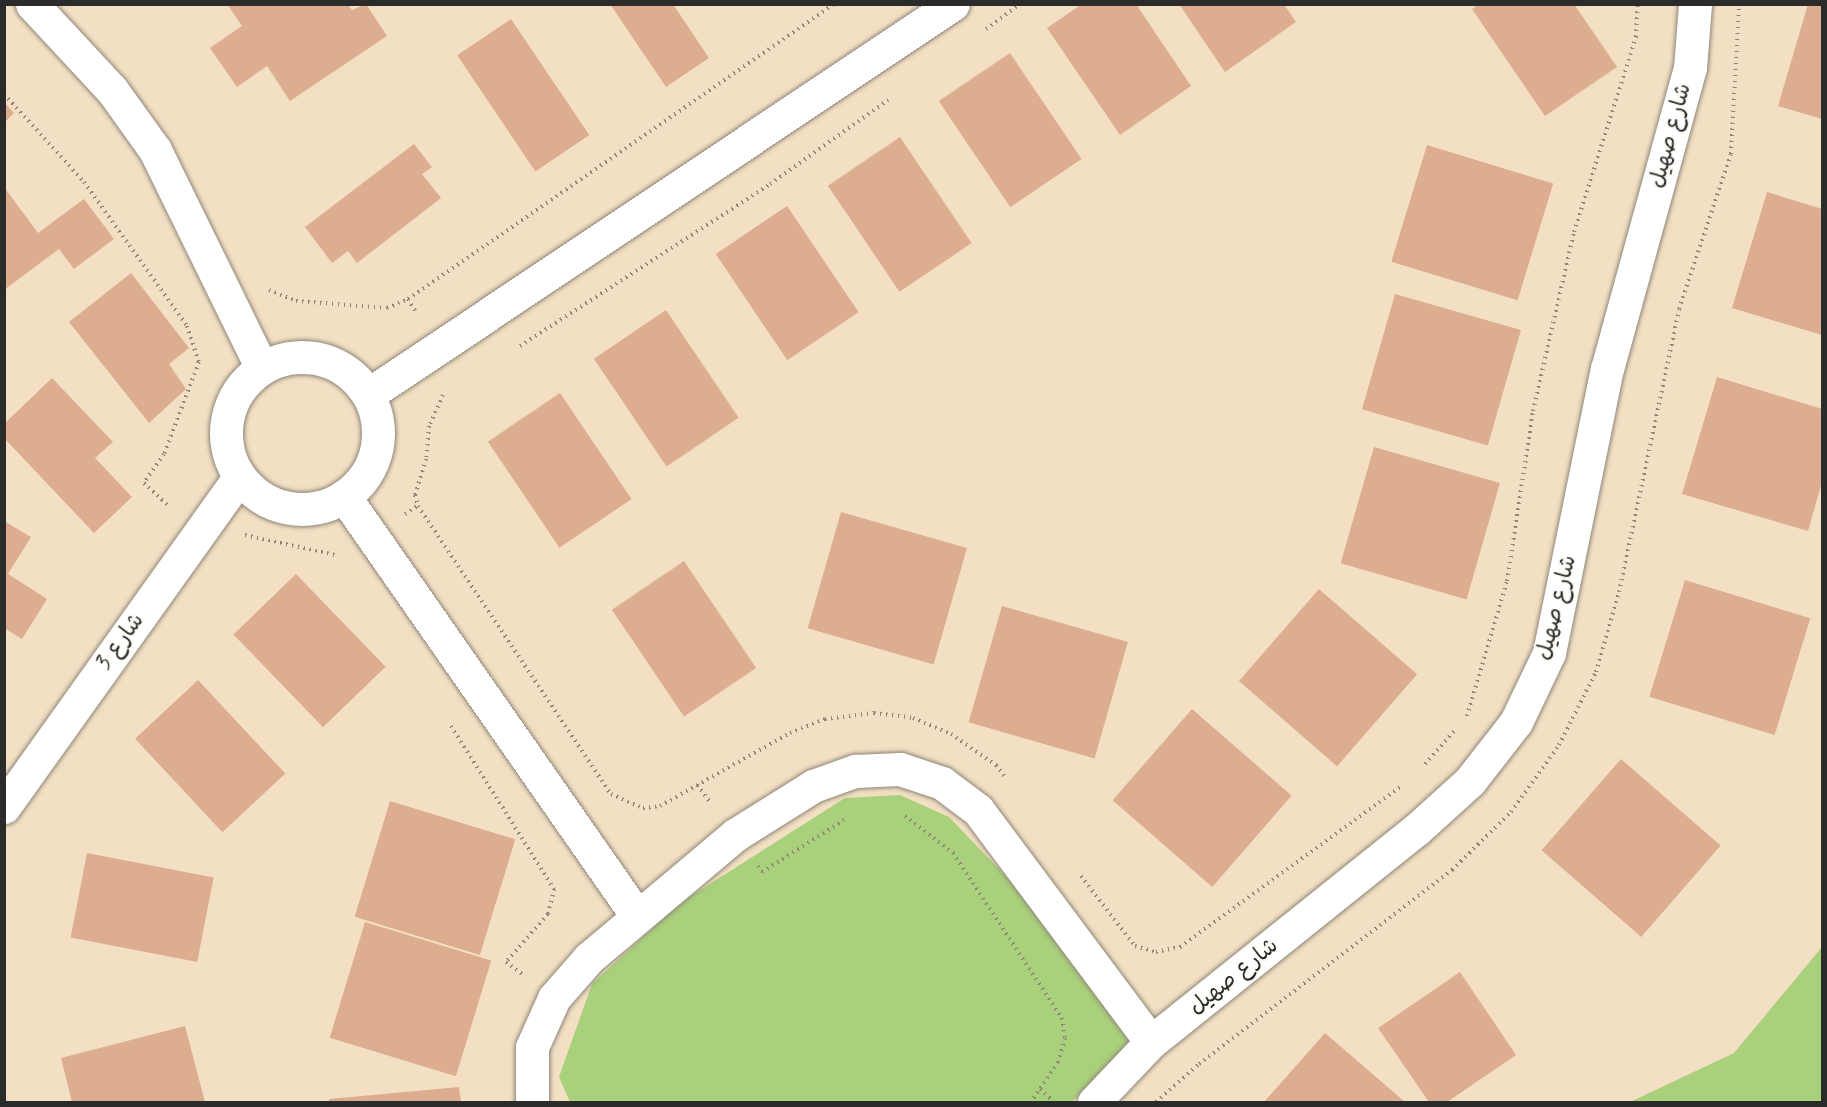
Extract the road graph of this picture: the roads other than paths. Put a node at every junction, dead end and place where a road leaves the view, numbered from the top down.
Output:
1 (32, 4) edge
2 (952, 4) edge
3 (1695, 4) edge
4 (261, 368) junction
5 (369, 394) junction
6 (239, 477) junction
7 (344, 496) junction
8 (4, 807) edge
9 (637, 916) junction
10 (1151, 1042) junction
11 (532, 1102) edge
12 (1094, 1102) edge

1 - 4 street
2 - 5 street
3 - 10 street, شارع صهيل
4 - 5 street
4 - 6 street
5 - 7 street
6 - 7 street
6 - 8 street, 3 شارع
7 - 9 street
9 - 10 street
9 - 11 street
10 - 12 street, شارع صهيل

